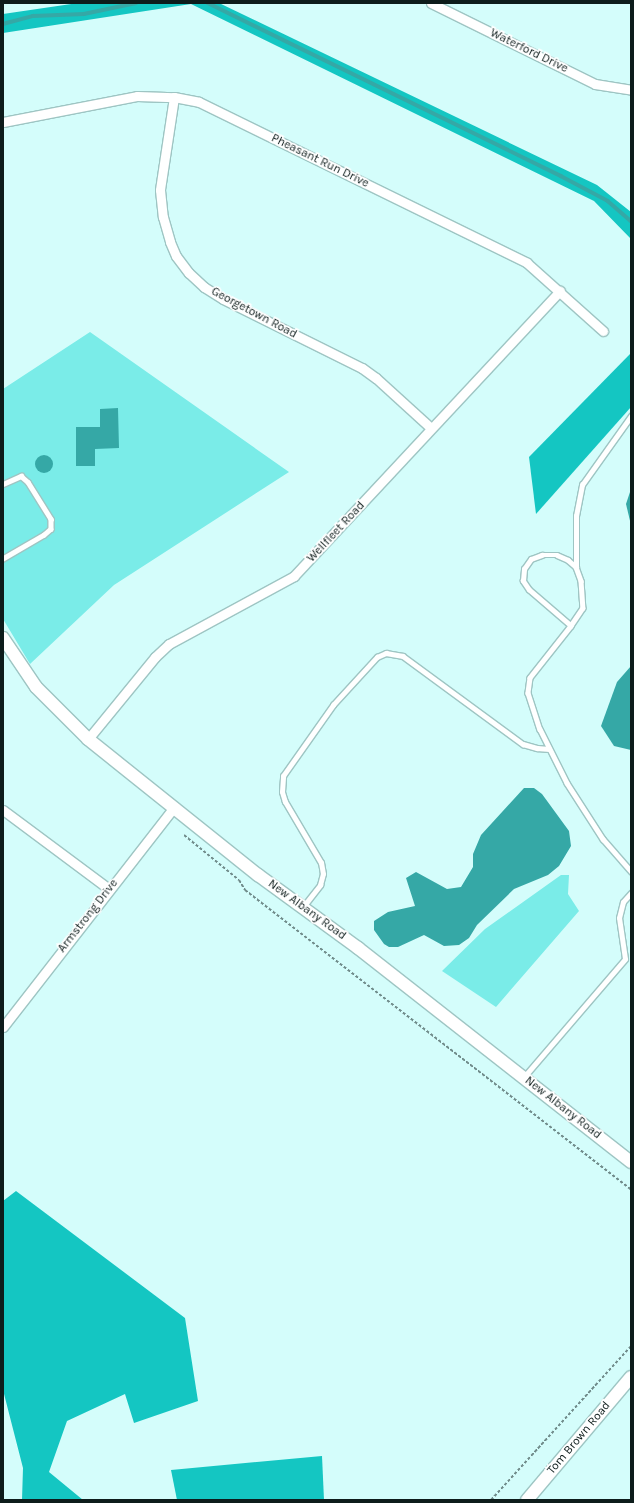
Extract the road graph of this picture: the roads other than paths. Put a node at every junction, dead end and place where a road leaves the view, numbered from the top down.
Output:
1 (431, 3) edge
2 (631, 90) edge
3 (174, 97) junction
4 (3, 122) edge
5 (560, 292) junction
6 (603, 331) dead end
7 (631, 416) edge
8 (431, 428) junction
9 (3, 484) edge
10 (3, 558) edge
11 (576, 567) junction
12 (571, 626) junction
13 (3, 638) edge
14 (88, 739) junction
15 (549, 749) junction
16 (174, 807) junction
17 (3, 810) edge
18 (631, 871) edge
19 (109, 889) junction
20 (631, 893) edge
21 (302, 909) junction
22 (3, 1027) edge
23 (524, 1077) junction
24 (631, 1162) edge
25 (631, 1377) edge
26 (527, 1500) edge

1 - 2 street, Waterford Drive
3 - 4 street, Pheasant Run Drive
3 - 5 street, Pheasant Run Drive
3 - 8 street, Georgetown Road
5 - 6 street, Pheasant Run Drive
5 - 8 street, Wellfleet Road
7 - 11 lane
8 - 14 street, Wellfleet Road
9 - 10 lane
11 - 12 lane
11 - 12 lane
12 - 15 lane
13 - 14 street, New Albany Road
14 - 16 street, New Albany Road
15 - 18 lane
15 - 21 lane
16 - 19 street, Armstrong Drive
16 - 21 street, New Albany Road
17 - 19 street
19 - 22 street, Armstrong Drive
20 - 23 lane
21 - 23 street, New Albany Road
23 - 24 street, New Albany Road
25 - 26 street, Tom Brown Road

